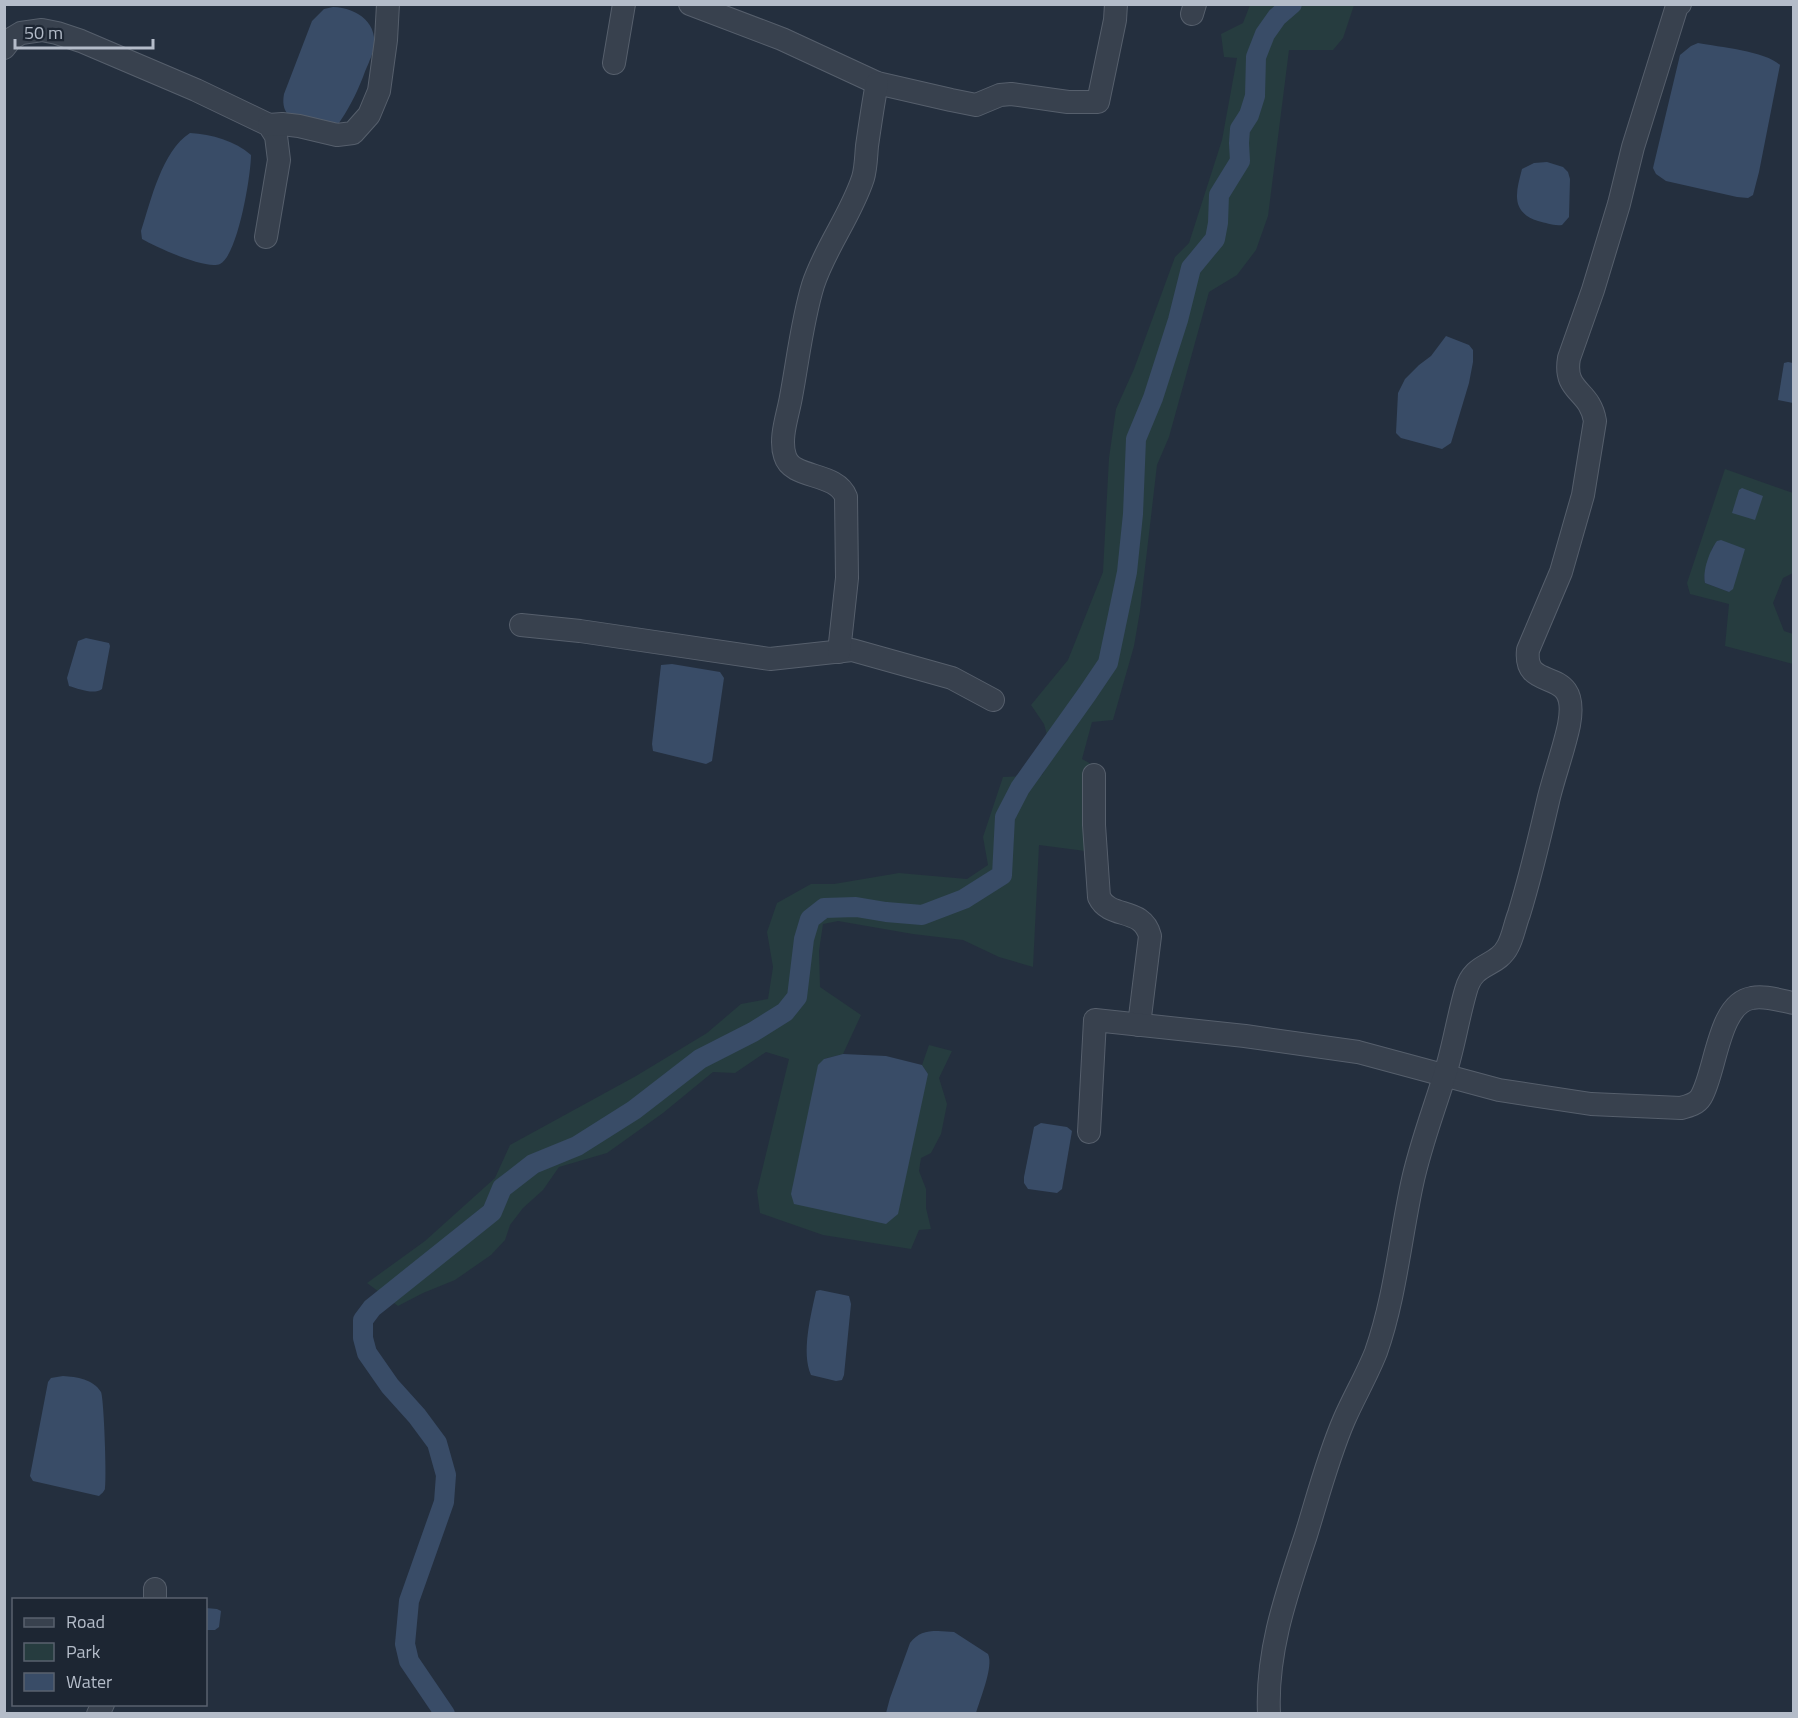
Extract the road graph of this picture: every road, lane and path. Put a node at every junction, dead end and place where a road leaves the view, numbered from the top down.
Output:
1 (388, 4) edge
2 (624, 4) edge
3 (690, 4) edge
4 (1116, 4) edge
5 (1680, 4) edge
6 (4, 48) edge
7 (614, 63) dead end
8 (878, 83) junction
9 (269, 125) junction
10 (266, 237) dead end
11 (521, 626) dead end
12 (839, 652) junction
13 (993, 700) dead end
14 (1094, 775) dead end
15 (1794, 1003) edge
16 (1139, 1025) junction
17 (1445, 1075) junction
18 (1089, 1132) dead end
19 (1269, 1713) edge

1 - 9 street
2 - 7 street
3 - 8 street
4 - 8 street
5 - 17 street
6 - 9 street
8 - 12 street
9 - 10 street
11 - 12 street
12 - 13 street
14 - 16 street
15 - 17 street
16 - 17 street
16 - 18 street
17 - 19 street

